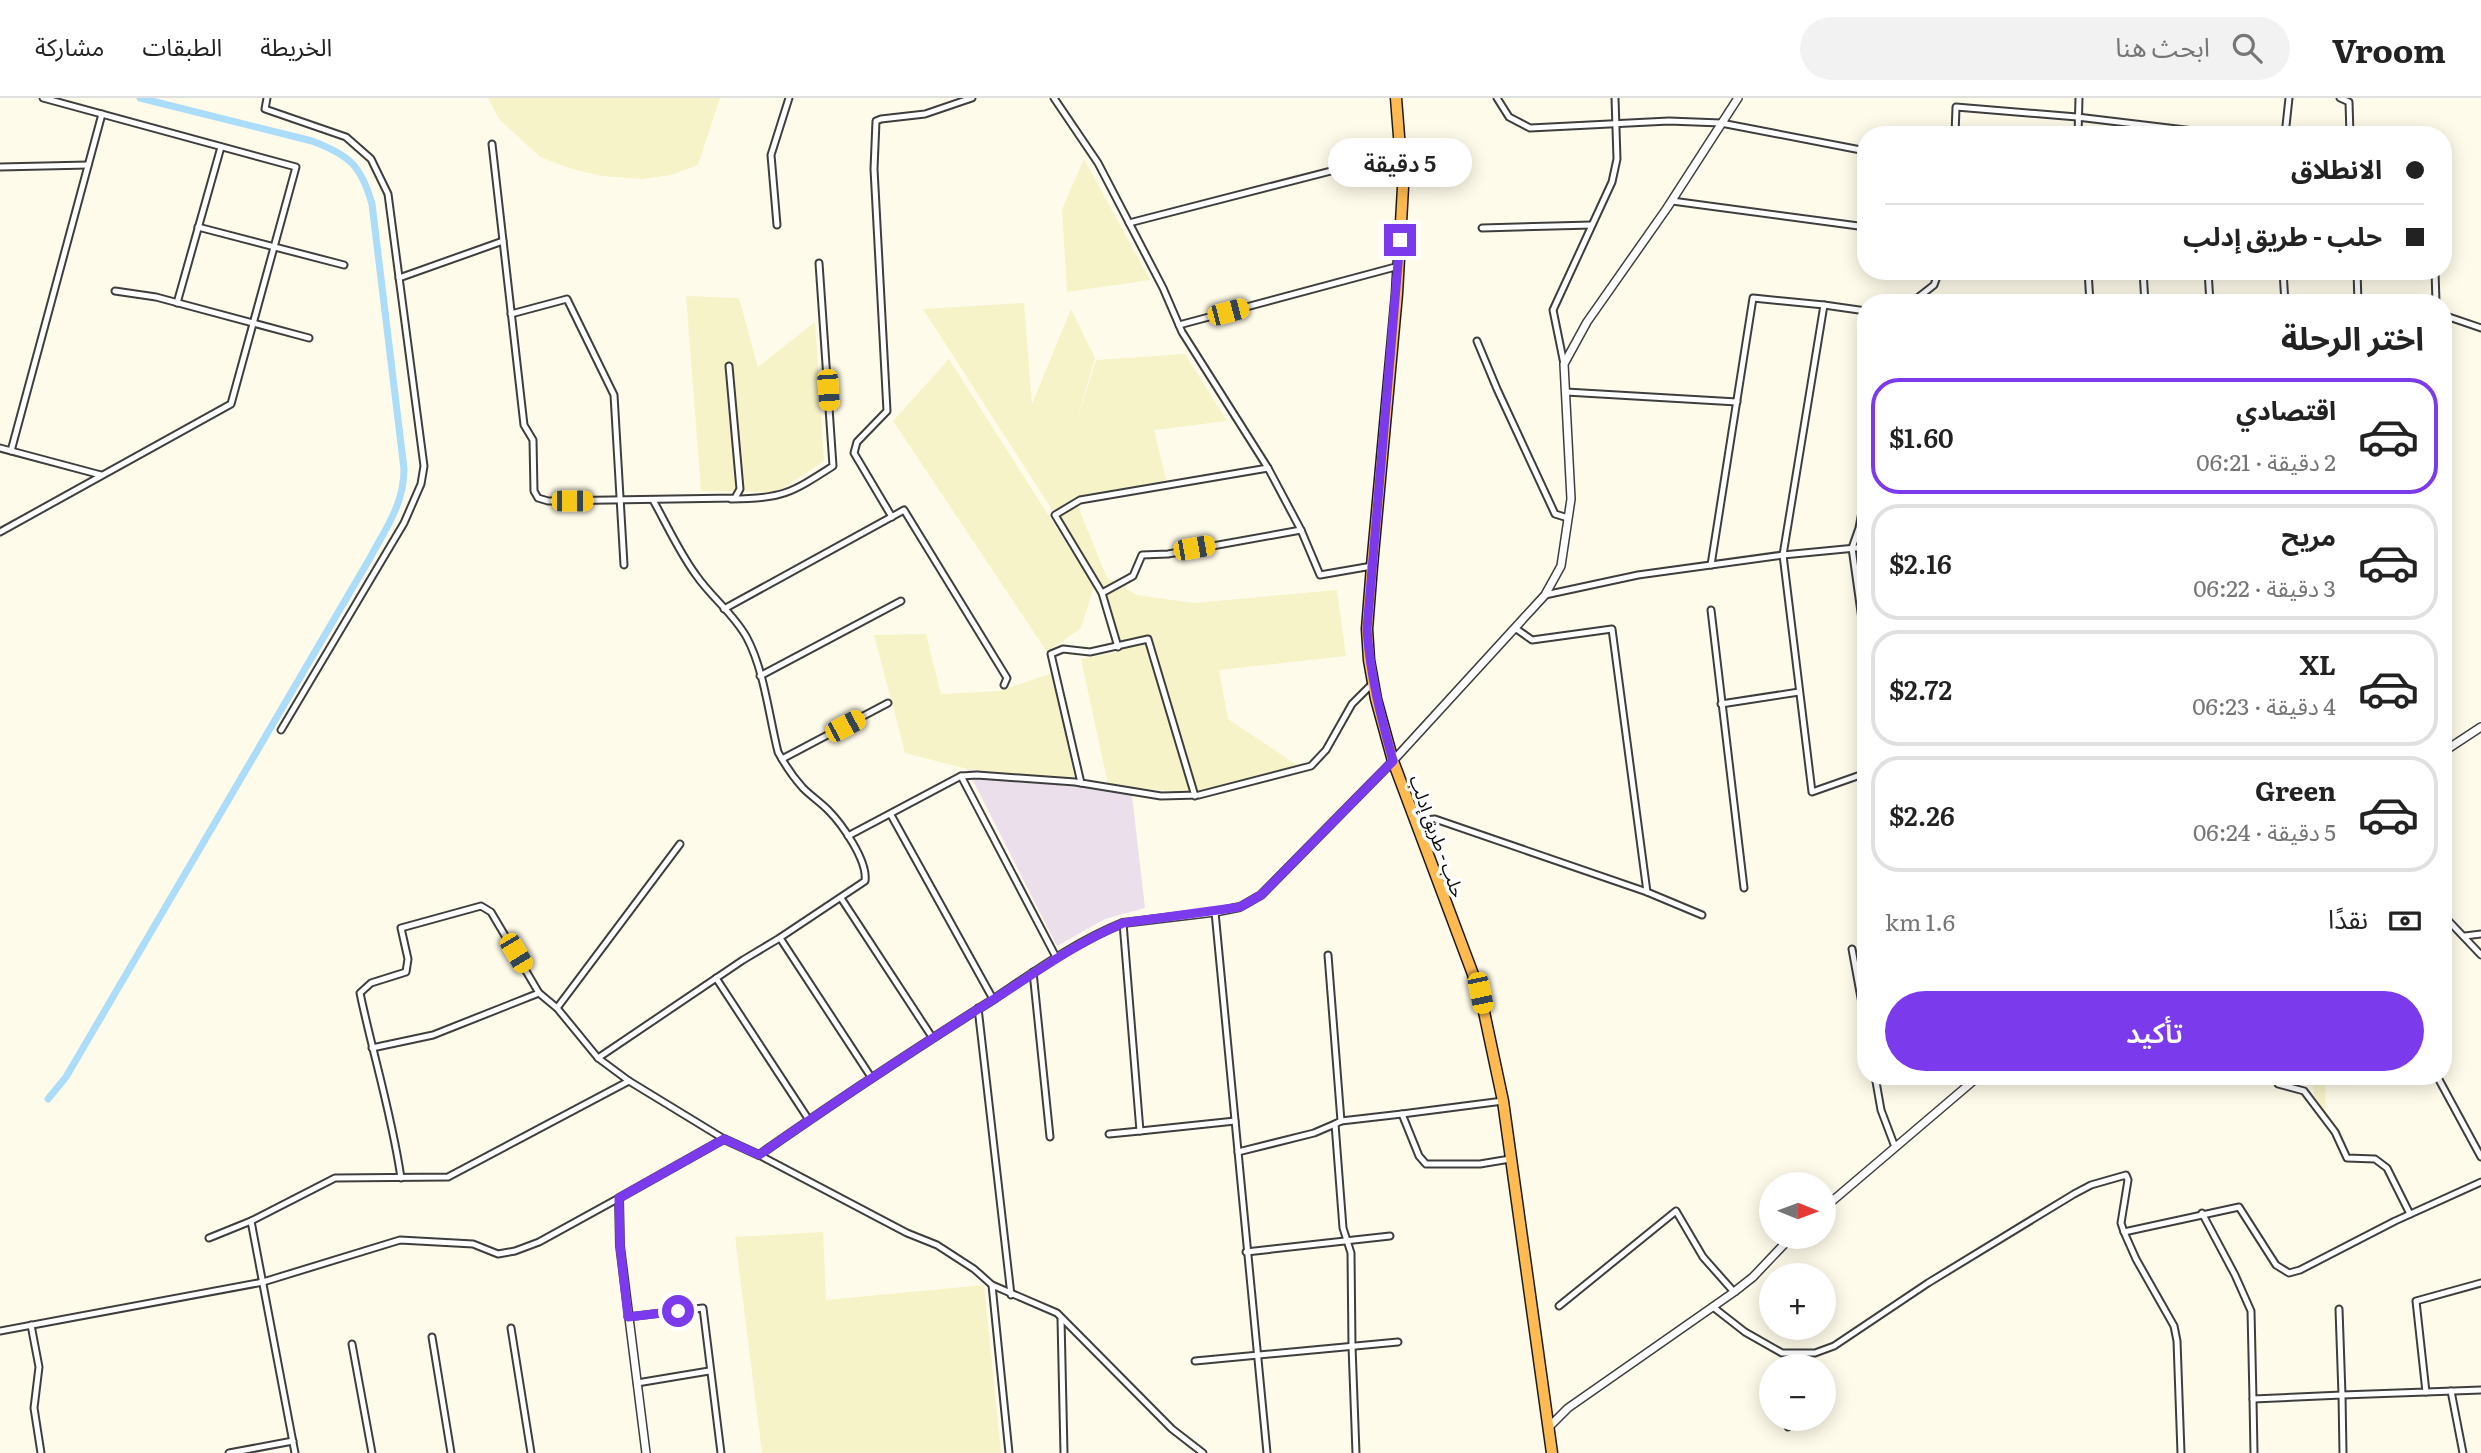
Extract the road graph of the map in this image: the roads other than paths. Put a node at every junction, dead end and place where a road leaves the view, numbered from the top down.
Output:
1 (43, 98) edge
2 (267, 98) edge
3 (789, 98) edge
4 (972, 98) edge
5 (1054, 98) edge
6 (1396, 98) edge
7 (1497, 98) edge
8 (1615, 98) edge
9 (1738, 98) edge
10 (2079, 98) edge
11 (2289, 98) edge
12 (2340, 98) edge
13 (102, 114) junction
14 (2077, 117) junction
15 (1721, 124) junction
16 (1616, 125) junction
17 (1955, 126) edge
18 (2078, 126) edge
19 (2152, 126) edge
20 (2286, 126) edge
21 (2349, 126) edge
22 (492, 144) dead end
23 (221, 146) junction
24 (1857, 149) edge
25 (1401, 153) junction
26 (88, 165) junction
27 (0, 167) edge
28 (1672, 201) junction
29 (1129, 223) junction
30 (777, 225) dead end
31 (1592, 225) junction
32 (1857, 226) edge
33 (198, 227) junction
34 (1482, 228) dead end
35 (503, 241) junction
36 (274, 247) junction
37 (818, 263) dead end
38 (344, 265) dead end
39 (1399, 266) junction
40 (399, 278) junction
41 (1936, 280) edge
42 (115, 292) dead end
43 (1922, 294) edge
44 (177, 303) junction
45 (1824, 305) junction
46 (1857, 310) edge
47 (511, 314) junction
48 (2452, 318) edge
49 (253, 323) junction
50 (1179, 325) junction
51 (2481, 328) edge
52 (309, 338) dead end
53 (1477, 341) dead end
54 (1564, 364) junction
55 (729, 366) dead end
56 (1566, 392) junction
57 (1737, 402) junction
58 (0, 448) edge
59 (11, 451) junction
60 (1268, 468) junction
61 (101, 475) junction
62 (725, 499) junction
63 (653, 500) junction
64 (620, 501) junction
65 (892, 517) junction
66 (1569, 517) junction
67 (1301, 530) junction
68 (0, 532) edge
69 (1857, 534) edge
70 (1852, 548) junction
71 (1857, 548) edge
72 (1783, 555) junction
73 (624, 565) dead end
74 (1711, 565) junction
75 (1371, 566) junction
76 (1857, 584) edge
77 (1102, 593) junction
78 (1545, 595) junction
79 (901, 601) dead end
80 (724, 610) junction
81 (1711, 610) dead end
82 (1515, 628) junction
83 (1118, 647) junction
84 (760, 676) junction
85 (1373, 683) junction
86 (1004, 685) dead end
87 (1799, 692) junction
88 (888, 703) dead end
89 (1721, 704) junction
90 (2481, 727) edge
91 (281, 730) dead end
92 (2452, 746) edge
93 (782, 759) junction
94 (1393, 761) junction
95 (961, 776) junction
96 (1857, 776) edge
97 (1081, 783) junction
98 (1195, 796) junction
99 (891, 814) junction
100 (1415, 821) junction
101 (848, 836) junction
102 (680, 844) dead end
103 (1744, 888) dead end
104 (1647, 892) junction
105 (841, 898) junction
106 (1215, 912) junction
107 (1702, 915) dead end
108 (1123, 923) junction
109 (2452, 924) edge
110 (2481, 934) edge
111 (2465, 936) junction
112 (780, 938) junction
113 (1852, 949) dead end
114 (1328, 955) dead end
115 (2481, 955) edge
116 (1056, 957) junction
117 (1033, 972) junction
118 (1857, 976) edge
119 (716, 978) junction
120 (539, 993) junction
121 (993, 999) junction
122 (557, 1008) junction
123 (978, 1008) junction
124 (932, 1037) junction
125 (372, 1048) junction
126 (598, 1058) junction
127 (871, 1077) junction
128 (629, 1081) junction
129 (1877, 1085) edge
130 (1968, 1085) edge
131 (2282, 1085) edge
132 (2442, 1085) edge
133 (1503, 1101) junction
134 (1402, 1114) junction
135 (809, 1120) junction
136 (1235, 1121) junction
137 (1338, 1122) junction
138 (1140, 1131) junction
139 (1109, 1134) dead end
140 (1050, 1137) dead end
141 (724, 1139) junction
142 (1895, 1147) junction
143 (1238, 1152) junction
144 (759, 1155) junction
145 (2481, 1157) edge
146 (1510, 1159) junction
147 (401, 1178) junction
148 (2481, 1182) edge
149 (619, 1198) junction
150 (1836, 1198) edge
151 (2202, 1213) junction
152 (2410, 1214) junction
153 (251, 1221) junction
154 (2124, 1232) junction
155 (1390, 1236) dead end
156 (209, 1238) dead end
157 (1348, 1240) junction
158 (1779, 1250) edge
159 (1247, 1252) junction
160 (263, 1282) junction
161 (2481, 1283) edge
162 (992, 1285) junction
163 (1734, 1292) junction
164 (1011, 1294) junction
165 (1559, 1306) dead end
166 (1713, 1307) junction
167 (2339, 1309) dead end
168 (628, 1317) junction
169 (1061, 1319) junction
170 (31, 1325) junction
171 (511, 1328) dead end
172 (0, 1331) edge
173 (432, 1337) dead end
174 (1398, 1342) dead end
175 (352, 1344) dead end
176 (1352, 1346) junction
177 (1792, 1354) joint
178 (1257, 1355) junction
179 (1195, 1361) dead end
180 (709, 1371) junction
181 (637, 1383) junction
182 (2481, 1390) edge
183 (2451, 1391) junction
184 (2426, 1392) junction
185 (2342, 1395) junction
186 (2253, 1399) junction
187 (1548, 1428) junction
188 (293, 1441) junction
189 (41, 1453) edge
190 (229, 1453) edge
191 (295, 1453) edge
192 (372, 1453) edge
193 (451, 1453) edge
194 (531, 1453) edge
195 (646, 1453) edge
196 (721, 1453) edge
197 (1009, 1453) edge
198 (1064, 1453) edge
199 (1203, 1453) edge
200 (1267, 1453) edge
201 (1356, 1453) edge
202 (1552, 1453) edge
203 (2181, 1453) edge
204 (2254, 1453) edge
205 (2343, 1453) edge
206 (2463, 1453) edge

1 - 13 street
2 - 40 street
3 - 30 street
4 - 65 street
5 - 29 street
6 - 25 highway, حلب - طريق إدلب
7 - 16 street
8 - 16 street
9 - 15 street
10 - 14 street
11 - 20 street
12 - 21 street
13 - 23 street
13 - 26 street
14 - 17 street
14 - 18 street
14 - 19 street
15 - 16 street
15 - 24 street
15 - 28 street
16 - 31 street
22 - 35 street
23 - 33 street
23 - 36 street
25 - 29 street
25 - 39 highway, حلب - طريق إدلب
26 - 27 street
26 - 59 street
28 - 32 street
28 - 54 street
29 - 50 street
31 - 34 street
31 - 54 street
33 - 36 street
33 - 44 street
35 - 40 street
35 - 47 street
36 - 38 street
36 - 49 street
37 - 62 street
39 - 50 street
39 - 75 highway, حلب - طريق إدلب
40 - 91 street
41 - 43 street
42 - 44 street
44 - 49 street
45 - 46 street
45 - 57 street
45 - 72 street
47 - 64 street
47 - 64 street
48 - 51 street
49 - 52 street
49 - 61 street
50 - 60 street
53 - 66 street
54 - 56 street
55 - 62 street
56 - 57 street
56 - 66 street
57 - 74 street
58 - 59 street
59 - 61 street
60 - 67 street
60 - 77 street
61 - 68 street
62 - 63 street
63 - 64 street
63 - 80 street
64 - 73 street
65 - 80 street
65 - 86 street
66 - 78 street
67 - 75 street
67 - 77 street
69 - 70 street
70 - 71 street
70 - 72 street
70 - 76 street
72 - 74 street
72 - 87 street
74 - 78 street
75 - 85 highway, حلب - طريق إدلب
77 - 83 street
78 - 82 street
79 - 84 street
80 - 84 street
81 - 89 street
82 - 94 street
82 - 104 street
83 - 97 street
83 - 98 street
84 - 93 street
85 - 94 highway, حلب - طريق إدلب
85 - 98 street
87 - 89 street
87 - 96 street
88 - 93 street
89 - 103 street
90 - 92 street
93 - 101 street
94 - 100 highway, حلب - طريق إدلب
94 - 106 street
95 - 97 street
95 - 99 street
95 - 116 street
97 - 98 street
99 - 101 street
99 - 121 street
100 - 104 street
100 - 133 highway, حلب - طريق إدلب
101 - 105 street
102 - 122 street
104 - 107 street
105 - 112 street
105 - 124 street
106 - 108 street
106 - 136 street
108 - 116 street
108 - 138 street
109 - 111 street
110 - 111 street
111 - 115 street
112 - 119 street
112 - 127 street
113 - 118 street
114 - 137 street
116 - 117 street
117 - 121 street
117 - 140 street
119 - 126 street
119 - 135 street
120 - 122 street
120 - 125 street
120 - 125 street
121 - 123 street
122 - 126 street
123 - 124 street
123 - 164 street
124 - 127 street
125 - 147 street
126 - 128 street
127 - 135 street
128 - 141 street
128 - 147 street
129 - 142 street
130 - 142 street
131 - 152 street
132 - 145 street
133 - 134 street
133 - 146 highway, حلب - طريق إدلب
134 - 137 street
134 - 146 street
135 - 144 street
136 - 138 street
136 - 143 street
137 - 143 street
137 - 157 street
138 - 139 street
141 - 144 street
141 - 149 street
142 - 150 street
143 - 159 street
144 - 162 street
146 - 187 highway, حلب - طريق إدلب
147 - 153 street
148 - 152 street
149 - 160 street
149 - 168 street
151 - 152 street
151 - 154 street
151 - 186 street
153 - 156 street
153 - 160 street
154 - 177 street
154 - 203 street
155 - 157 street
157 - 159 street
157 - 176 street
158 - 163 street
159 - 178 street
160 - 170 street
160 - 188 street
161 - 184 street
162 - 164 street
162 - 197 street
163 - 165 street
163 - 166 street
164 - 169 street
166 - 177 street
166 - 187 street
167 - 185 street
168 - 180 street
168 - 181 street
169 - 198 street
169 - 199 street
170 - 172 street
170 - 189 street
171 - 194 street
173 - 193 street
174 - 176 street
175 - 192 street
176 - 178 street
176 - 201 street
178 - 179 street
178 - 200 street
180 - 181 street
180 - 196 street
181 - 195 street
182 - 183 street
183 - 184 street
183 - 206 street
184 - 185 street
185 - 186 street
185 - 205 street
186 - 204 street
187 - 202 highway, حلب - طريق إدلب
188 - 190 street
188 - 191 street

